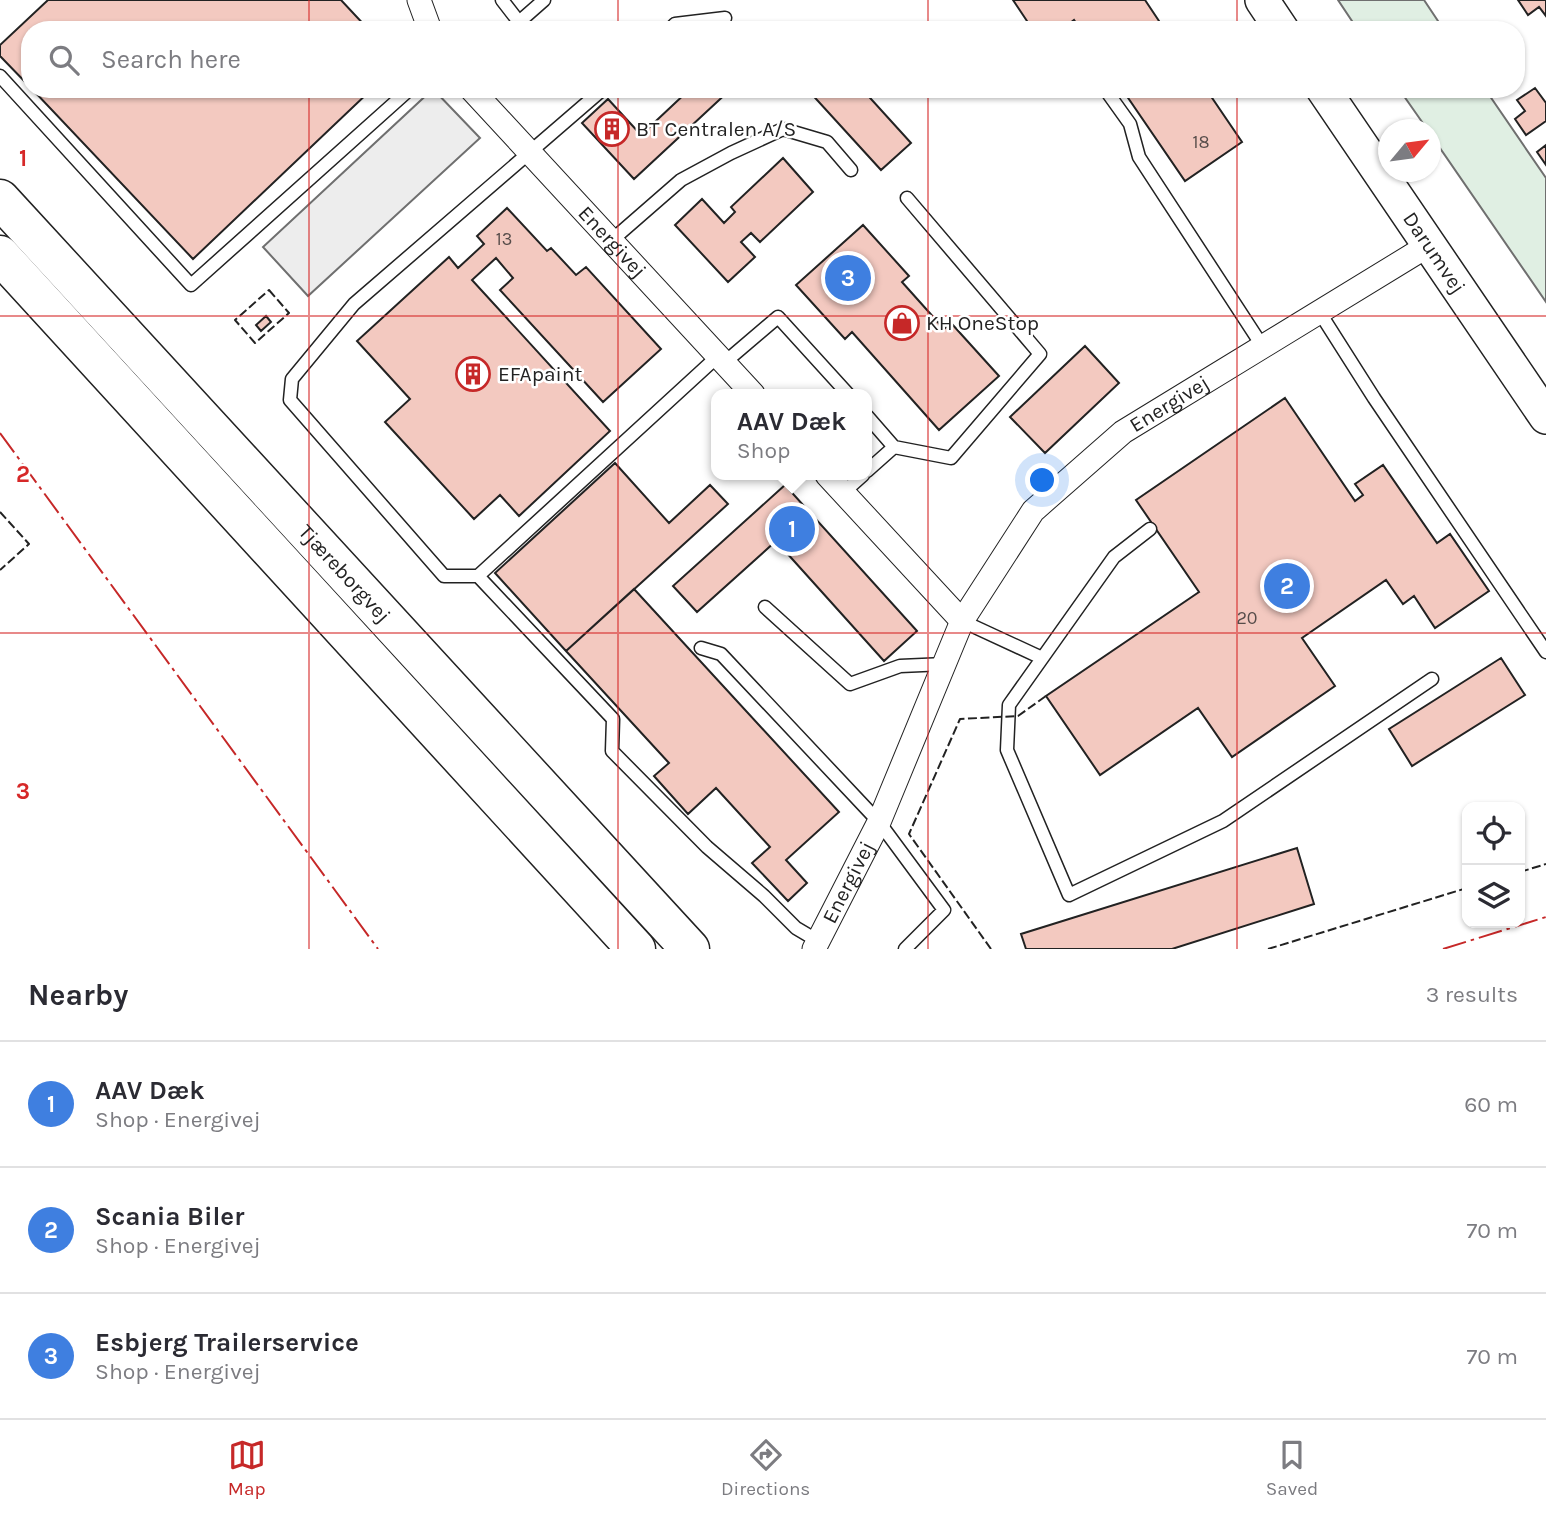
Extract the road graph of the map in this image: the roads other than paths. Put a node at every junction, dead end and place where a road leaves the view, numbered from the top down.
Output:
1 (419, 0) edge
2 (502, 0) edge
3 (544, 0) edge
4 (1262, 0) edge
5 (724, 18) dead end
6 (427, 21) edge
7 (518, 21) edge
8 (521, 21) edge
9 (700, 21) edge
10 (1276, 21) edge
11 (0, 76) edge
12 (400, 98) edge
13 (479, 98) edge
14 (593, 98) edge
15 (1111, 98) edge
16 (1328, 98) edge
17 (531, 154) junction
18 (851, 170) dead end
19 (906, 198) dead end
20 (0, 199) edge
21 (611, 241) junction
22 (1429, 245) junction
23 (0, 255) edge
24 (1320, 313) junction
25 (1263, 346) junction
26 (721, 360) junction
27 (748, 389) edge
28 (843, 389) edge
29 (1546, 417) edge
30 (872, 422) edge
31 (894, 447) junction
32 (872, 467) edge
33 (832, 480) edge
34 (857, 480) edge
35 (844, 492) junction
36 (1150, 529) dead end
37 (478, 576) junction
38 (765, 607) dead end
39 (962, 621) junction
40 (701, 648) dead end
41 (1546, 652) edge
42 (1042, 658) junction
43 (944, 664) junction
44 (1432, 679) dead end
45 (879, 822) junction
46 (816, 945) edge
47 (636, 949) edge
48 (690, 949) edge
49 (905, 949) edge

1 - 6 street
2 - 7 lane
3 - 8 lane
4 - 10 street
5 - 9 lane
11 - 12 lane
13 - 17 street, Energivej
14 - 17 lane
15 - 25 lane
16 - 22 street, Darumvej
17 - 21 street, Energivej
17 - 37 lane
18 - 21 lane
19 - 31 lane
20 - 48 highway, Tjæreborgvej
21 - 26 street, Energivej
22 - 24 street, Energivej
22 - 29 street, Darumvej
23 - 47 highway, Tjæreborgvej
24 - 25 street, Energivej
24 - 41 lane
25 - 39 street, Energivej
26 - 27 street, Energivej
26 - 28 lane
26 - 37 lane
30 - 31 lane
31 - 32 lane
33 - 35 street
34 - 35 lane
35 - 39 street
36 - 42 lane
37 - 46 lane
38 - 43 lane
39 - 42 lane
39 - 43 street, Energivej
40 - 45 lane
42 - 44 lane
43 - 45 street, Energivej
45 - 46 street, Energivej
45 - 49 lane

